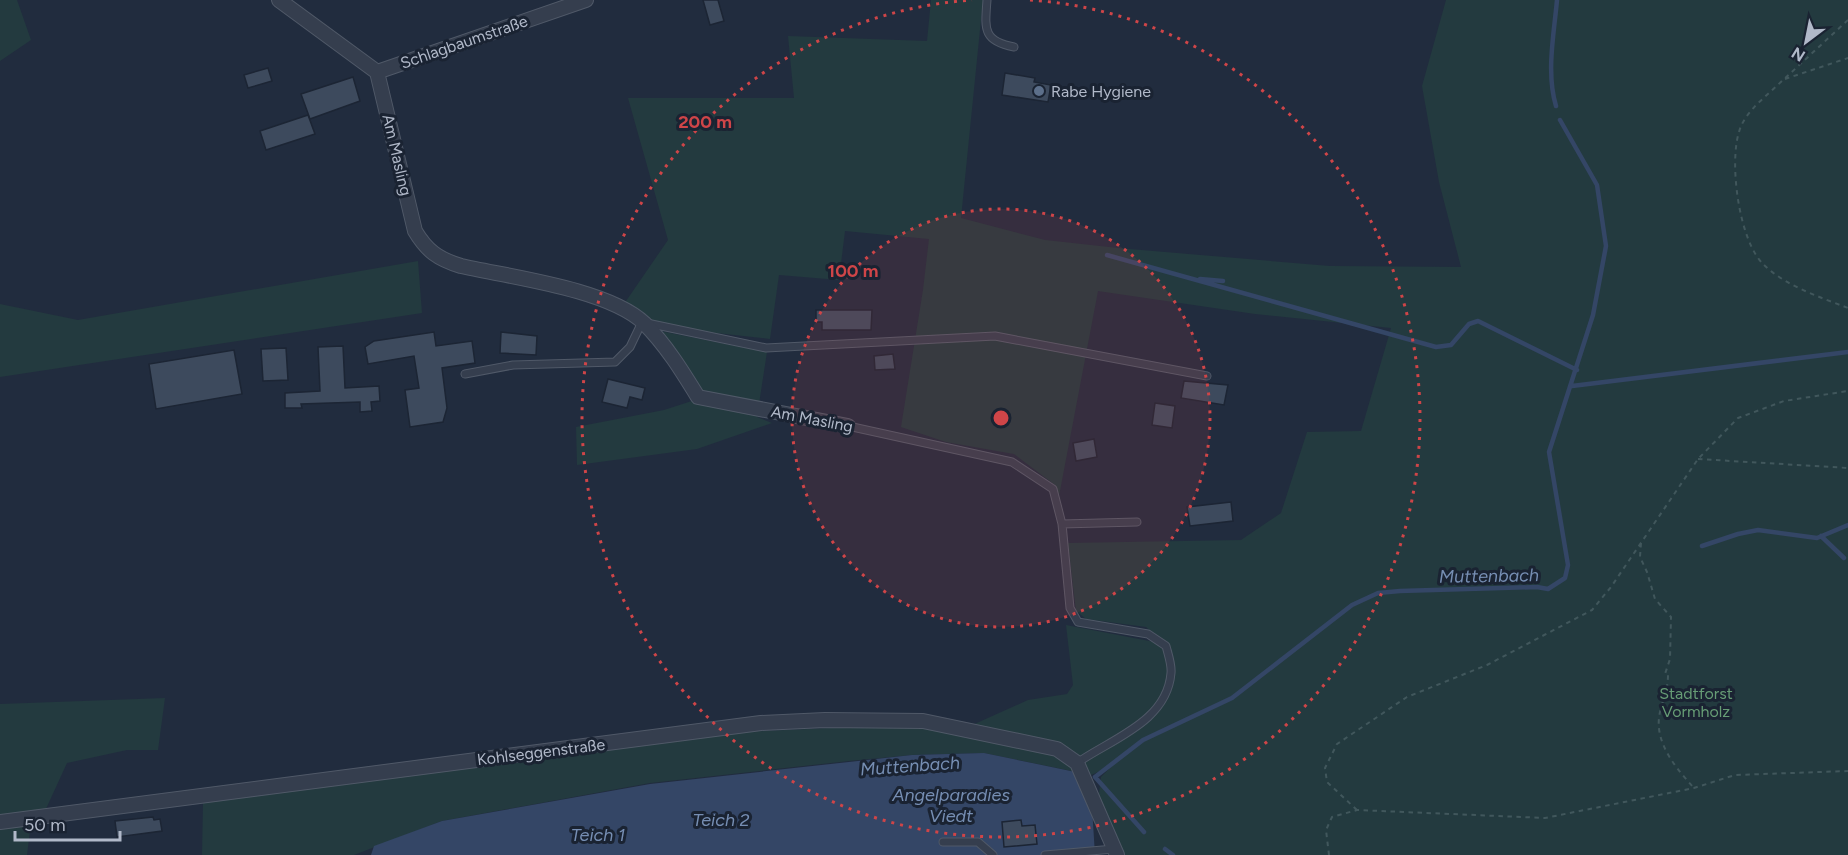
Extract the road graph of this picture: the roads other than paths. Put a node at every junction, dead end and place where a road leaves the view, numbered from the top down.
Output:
1 (279, 0) edge
2 (586, 0) edge
3 (987, 0) edge
4 (1014, 47) dead end
5 (377, 72) junction
6 (642, 322) junction
7 (465, 374) dead end
8 (1207, 376) dead end
9 (848, 426) joint
10 (1137, 522) dead end
11 (1062, 524) junction
12 (1077, 763) junction
13 (0, 822) edge
14 (943, 842) dead end
15 (1116, 852) edge
16 (993, 855) edge
17 (1045, 855) edge

1 - 5 street
2 - 5 street, Schlagbaumstraße
3 - 4 lane
5 - 6 street, Am Masling
6 - 7 lane
6 - 8 lane
6 - 9 street, Am Masling
9 - 11 lane, Am Masling
10 - 11 lane
11 - 12 lane, Am Masling
12 - 13 street, Kohlseggenstraße
12 - 15 street
14 - 16 lane
15 - 17 lane

